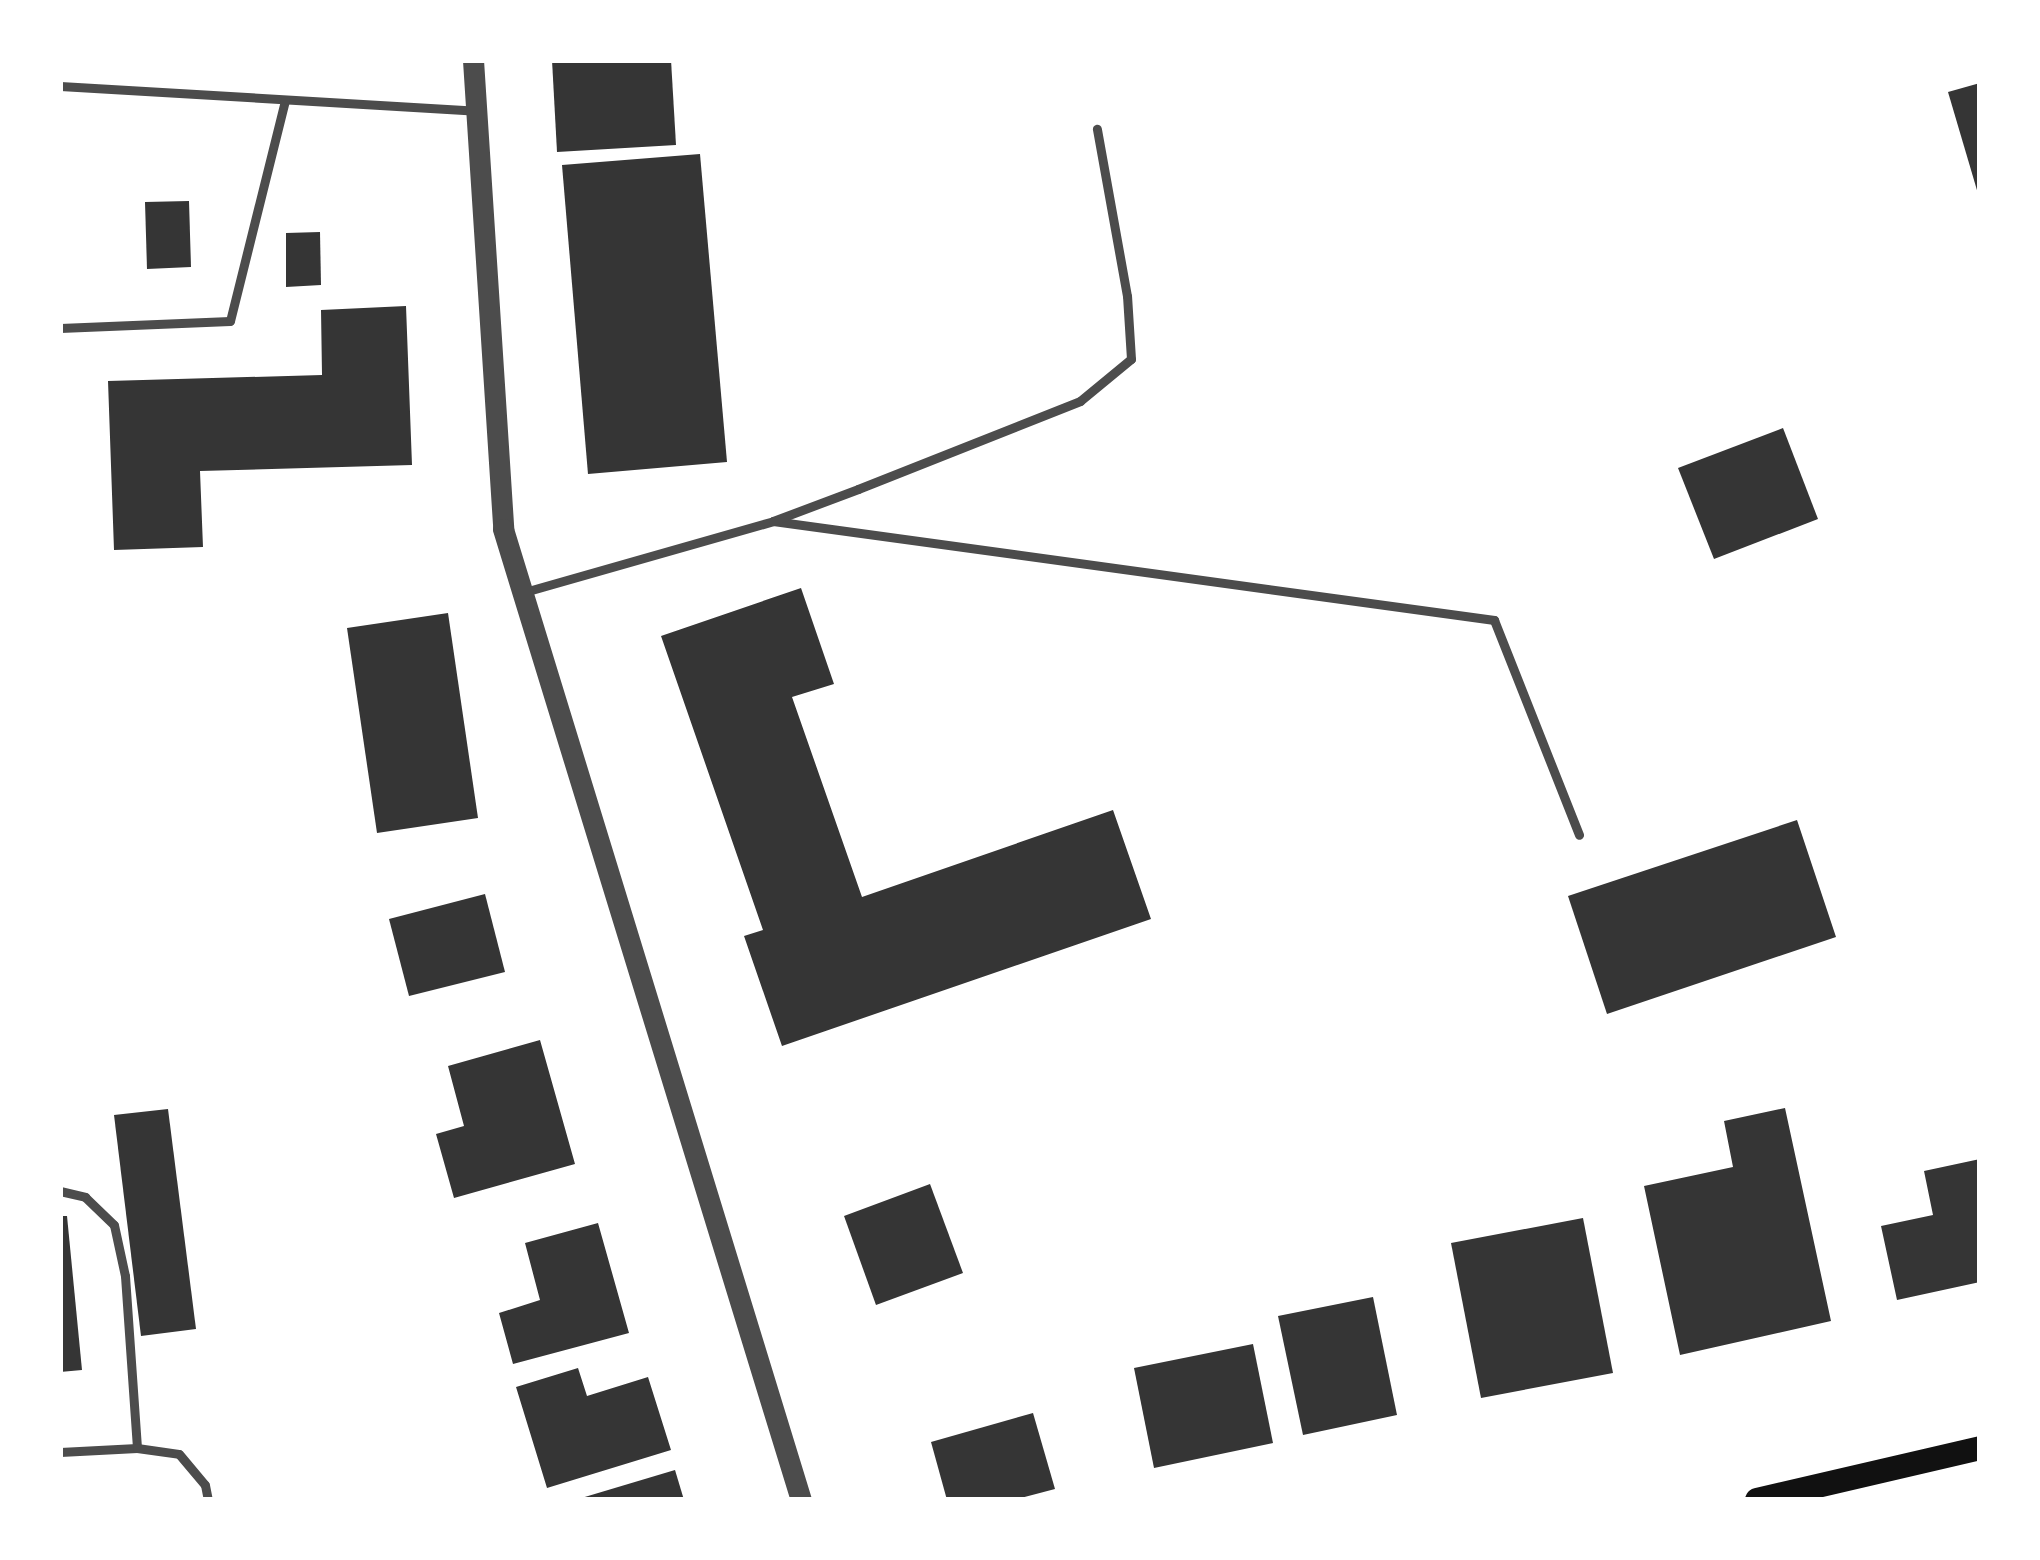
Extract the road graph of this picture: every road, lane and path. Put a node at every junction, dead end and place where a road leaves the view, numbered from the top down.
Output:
1 (472, 60) edge
2 (60, 86) edge
3 (285, 101) junction
4 (476, 111) junction
5 (1096, 129) dead end
6 (60, 328) edge
7 (773, 521) junction
8 (521, 593) junction
9 (1579, 835) dead end
10 (60, 1191) edge
11 (137, 1448) junction
12 (1980, 1448) edge
13 (60, 1452) edge
14 (208, 1500) edge
15 (801, 1500) edge
16 (1757, 1500) edge

1 - 4 street
2 - 3 lane
3 - 4 lane
3 - 6 lane
4 - 8 street
5 - 7 lane
7 - 8 lane
7 - 9 lane
8 - 15 street
10 - 11 lane
11 - 13 lane
11 - 14 lane
12 - 16 main road

